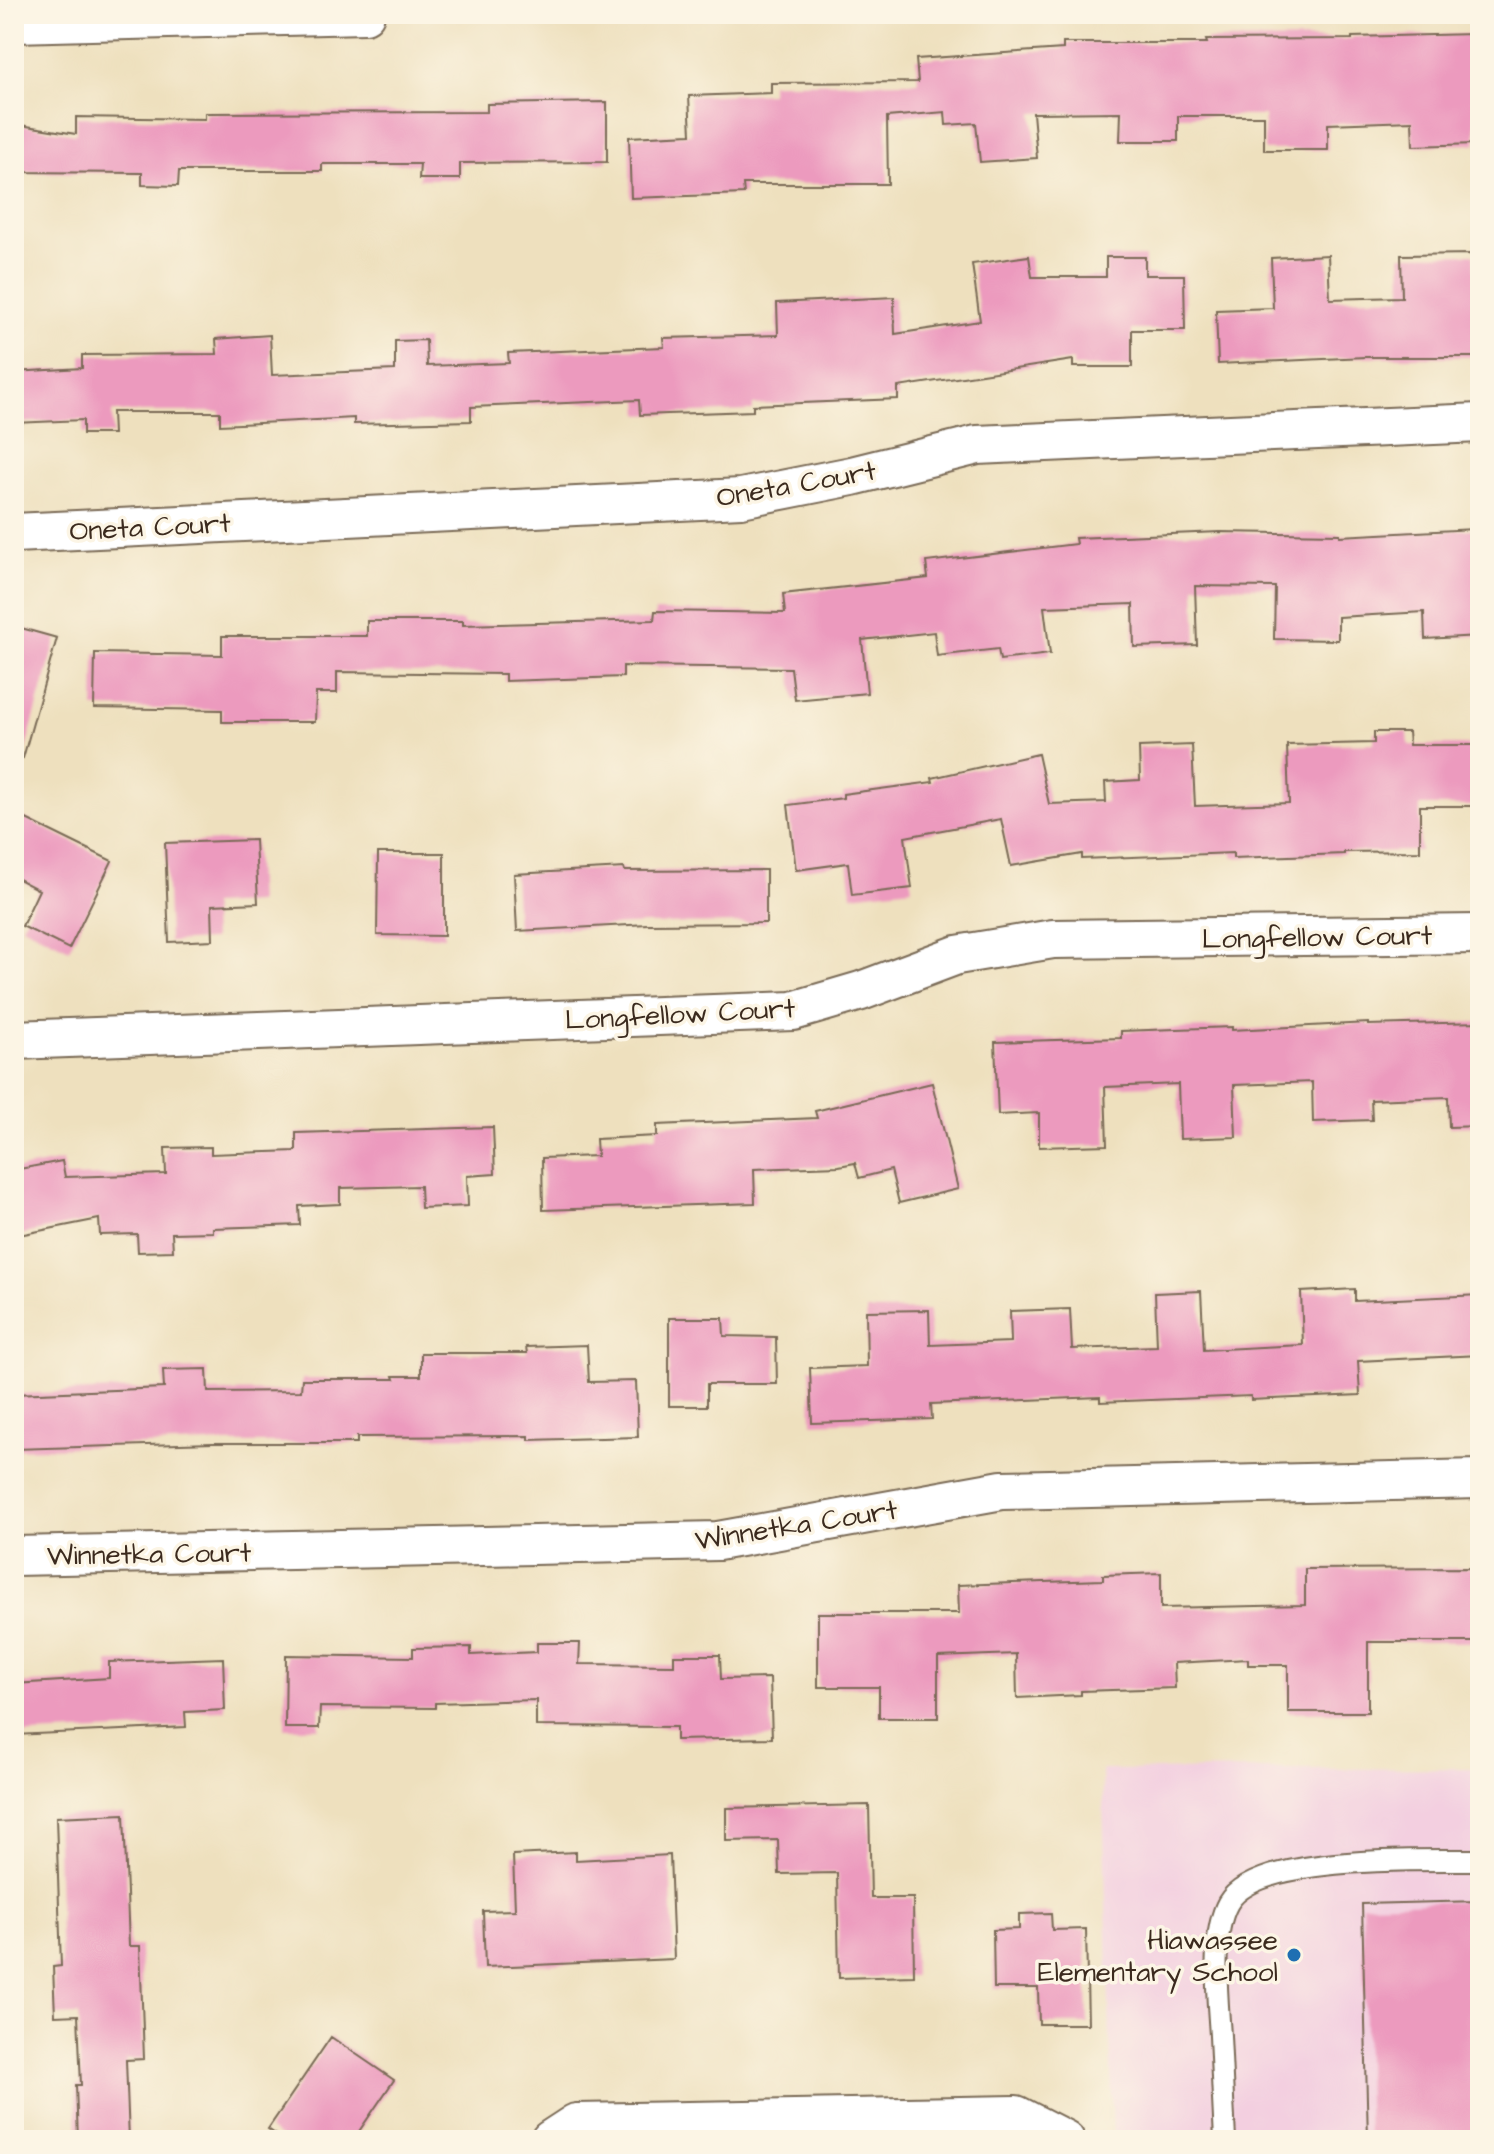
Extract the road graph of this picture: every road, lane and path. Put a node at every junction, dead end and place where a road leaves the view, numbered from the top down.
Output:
1 (365, 14) edge
2 (14, 23) edge
3 (1480, 423) edge
4 (14, 533) edge
5 (1480, 934) edge
6 (14, 1040) edge
7 (1480, 1479) edge
8 (14, 1556) edge
9 (1480, 1860) edge
10 (550, 2140) edge
11 (1065, 2140) edge
12 (1225, 2140) edge

1 - 2 street
3 - 4 street, Oneta Court
5 - 6 street, Longfellow Court
7 - 8 street, Winnetka Court
9 - 12 lane
10 - 11 street

